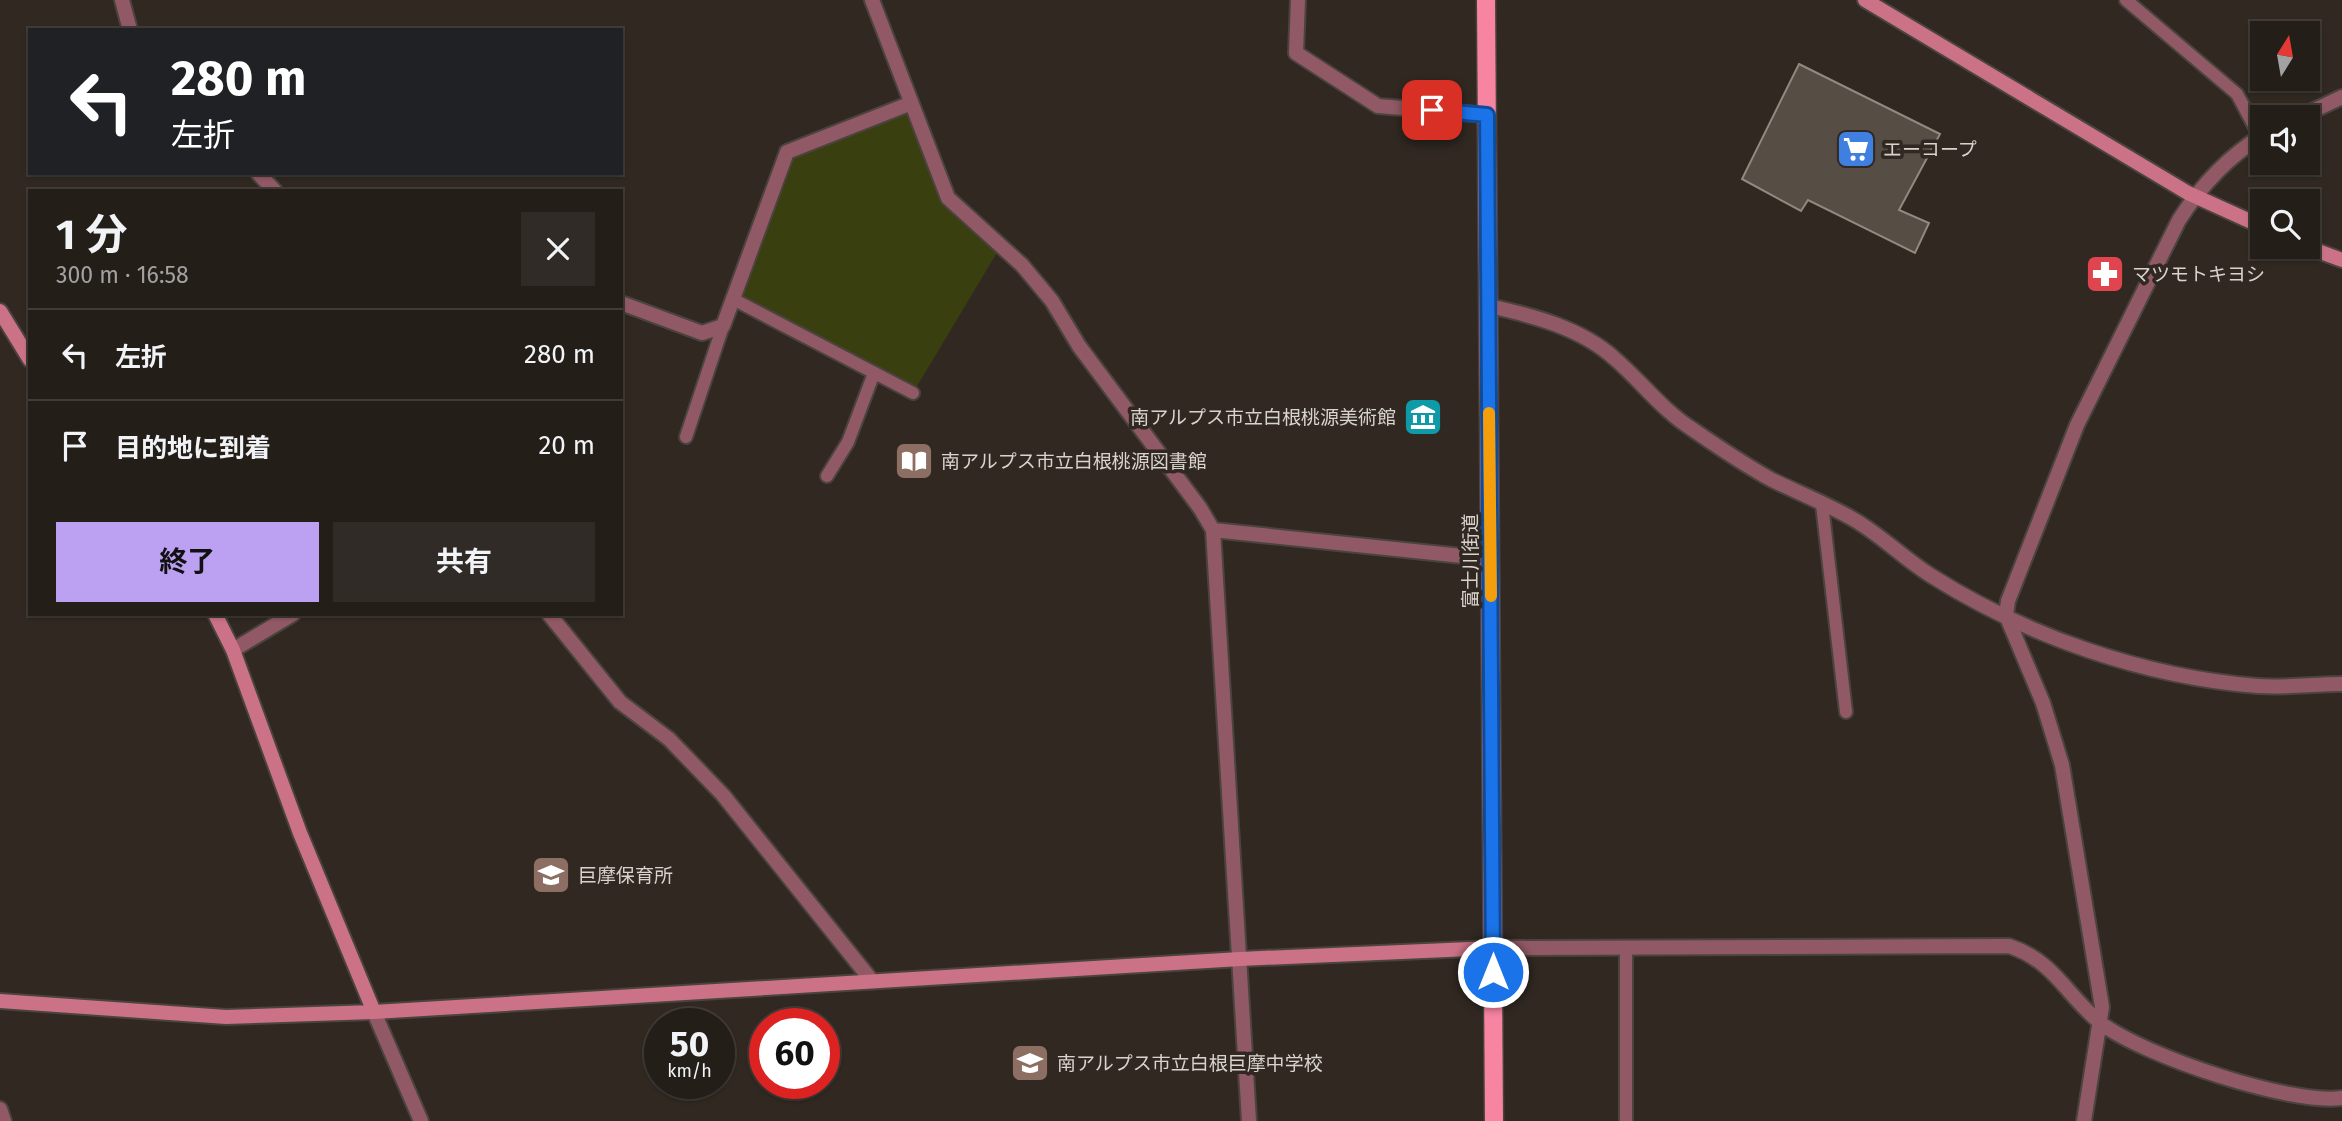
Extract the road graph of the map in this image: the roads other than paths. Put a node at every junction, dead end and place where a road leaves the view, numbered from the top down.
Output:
1 (122, 0) edge
2 (872, 0) edge
3 (1297, 0) edge
4 (1486, 0) edge
5 (1865, 0) edge
6 (2126, 0) edge
7 (130, 28) edge
8 (2342, 97) edge
9 (909, 104) junction
10 (2320, 107) edge
11 (1487, 115) junction
12 (2250, 117) edge
13 (2250, 145) edge
14 (260, 175) edge
15 (273, 189) edge
16 (2194, 196) junction
17 (2250, 221) edge
18 (2320, 252) edge
19 (2342, 260) edge
20 (733, 299) junction
21 (623, 304) edge
22 (1489, 306) junction
23 (0, 311) edge
24 (723, 326) junction
25 (28, 357) edge
26 (874, 373) junction
27 (913, 393) dead end
28 (686, 437) dead end
29 (827, 476) dead end
30 (1822, 504) junction
31 (1213, 530) junction
32 (1491, 558) junction
33 (2006, 615) junction
34 (216, 616) edge
35 (290, 616) edge
36 (551, 616) edge
37 (233, 650) junction
38 (2342, 684) edge
39 (1846, 712) dead end
40 (1626, 947) junction
41 (1493, 948) junction
42 (1240, 959) junction
43 (872, 981) junction
44 (0, 1001) edge
45 (374, 1012) junction
46 (2101, 1024) junction
47 (2342, 1098) edge
48 (0, 1109) edge
49 (4, 1121) edge
50 (421, 1121) edge
51 (1249, 1121) edge
52 (1494, 1121) edge
53 (1626, 1121) edge
54 (2084, 1121) edge

1 - 7 street
2 - 9 street
3 - 11 street
4 - 11 main road, 富士川街道
5 - 16 street
6 - 12 lane
8 - 10 street
9 - 20 street
9 - 31 street
11 - 22 main road, 富士川街道
13 - 16 street
14 - 15 street
16 - 17 street
16 - 33 street
18 - 19 street
20 - 24 street
20 - 26 lane
21 - 24 street
22 - 30 street
22 - 32 main road, 富士川街道
23 - 25 street
24 - 28 lane
26 - 27 lane
26 - 29 lane
30 - 33 street
30 - 39 lane
31 - 32 street
31 - 42 street
32 - 41 main road, 富士川街道
33 - 38 street
33 - 46 street
34 - 37 street
35 - 37 street
36 - 43 street
37 - 45 street
40 - 41 street
40 - 46 street
40 - 53 lane
41 - 42 street
41 - 52 main road, 富士川街道
42 - 43 street
42 - 51 street
43 - 45 street
44 - 45 street
45 - 50 street
46 - 47 street
46 - 54 street
48 - 49 street

